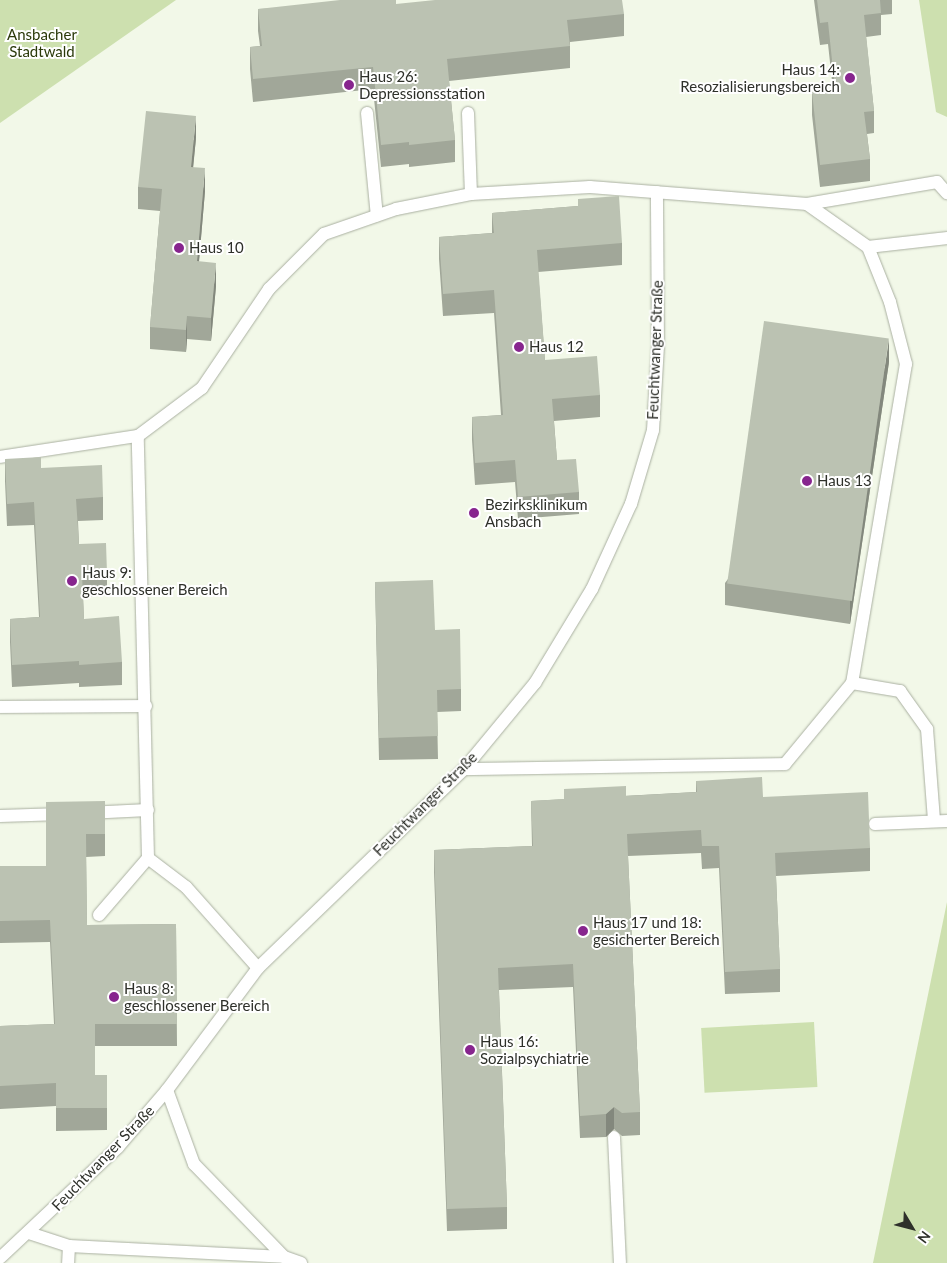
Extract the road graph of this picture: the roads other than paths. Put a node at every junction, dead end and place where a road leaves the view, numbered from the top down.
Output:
1 (367, 112) dead end
2 (468, 113) dead end
3 (657, 192) junction
4 (947, 193) edge
5 (471, 194) junction
6 (807, 204) junction
7 (377, 216) junction
8 (947, 238) edge
9 (868, 247) junction
10 (138, 436) junction
11 (0, 457) edge
12 (852, 683) junction
13 (146, 706) junction
14 (0, 707) edge
15 (464, 769) junction
16 (148, 810) junction
17 (0, 816) edge
18 (934, 821) junction
19 (947, 821) edge
20 (875, 824) dead end
21 (148, 858) junction
22 (99, 915) dead end
23 (258, 968) junction
24 (166, 1090) junction
25 (614, 1138) dead end
26 (29, 1233) junction
27 (69, 1246) junction
28 (284, 1257) junction
29 (0, 1258) edge
30 (68, 1263) edge
31 (301, 1263) edge
32 (620, 1263) edge

1 - 7 lane
2 - 5 lane
3 - 5 lane
3 - 6 lane
3 - 15 lane, Feuchtwanger Straße
4 - 6 lane
5 - 7 lane
6 - 9 lane
7 - 10 lane
8 - 9 lane
9 - 12 lane
10 - 11 lane
10 - 13 lane
12 - 15 lane
12 - 18 lane
13 - 14 lane
13 - 16 lane
15 - 23 lane, Feuchtwanger Straße
16 - 17 lane
16 - 21 lane
18 - 19 lane
18 - 20 lane
21 - 22 lane
21 - 23 lane
23 - 24 lane, Feuchtwanger Straße
24 - 26 lane, Feuchtwanger Straße
24 - 28 lane
25 - 32 lane
26 - 27 lane
26 - 29 lane, Feuchtwanger Straße
27 - 28 lane
27 - 30 lane
28 - 31 lane

